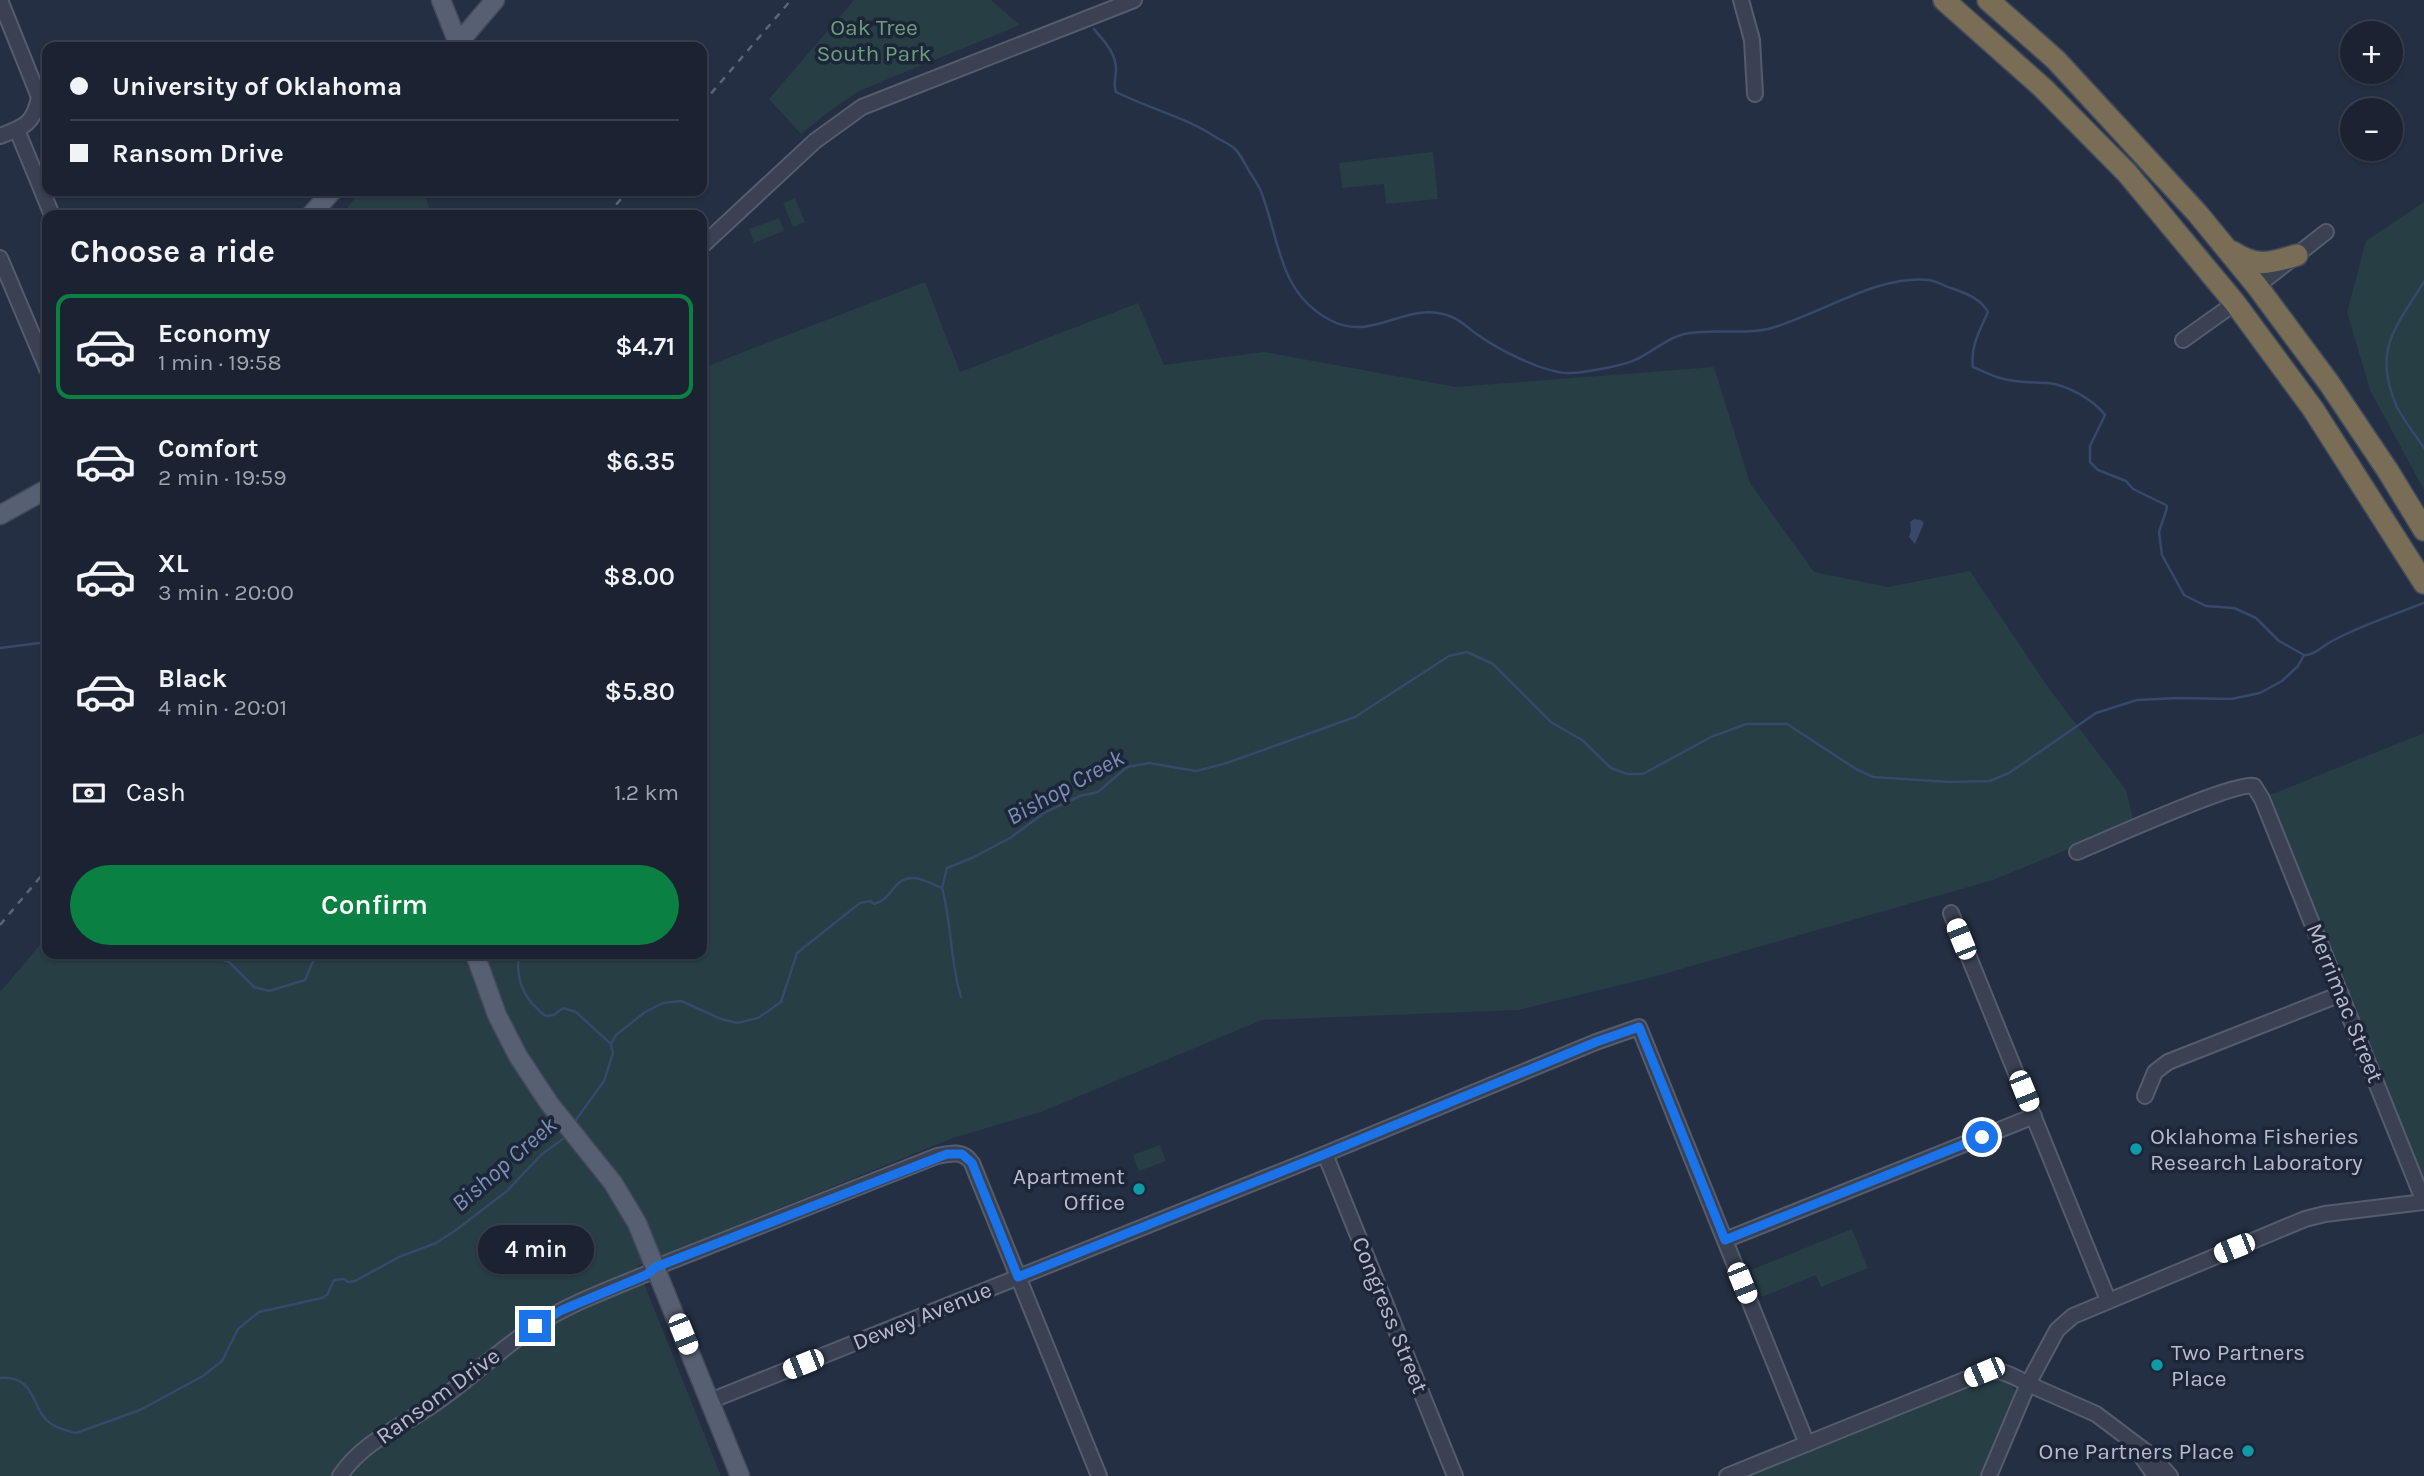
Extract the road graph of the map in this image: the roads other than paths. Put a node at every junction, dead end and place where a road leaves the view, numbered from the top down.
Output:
1 (0, 0) edge
2 (441, 0) edge
3 (495, 0) edge
4 (1134, 0) edge
5 (1741, 0) edge
6 (1944, 0) edge
7 (1988, 0) edge
8 (455, 42) edge
9 (459, 42) edge
10 (1755, 94) dead end
11 (18, 130) junction
12 (0, 136) edge
13 (42, 190) edge
14 (328, 196) edge
15 (315, 210) edge
16 (2326, 232) dead end
17 (707, 241) edge
18 (2225, 246) junction
19 (2297, 255) junction
20 (0, 258) edge
21 (2257, 286) junction
22 (2235, 303) junction
23 (2183, 340) dead end
24 (42, 357) edge
25 (42, 492) edge
26 (0, 515) edge
27 (2424, 530) edge
28 (2424, 583) edge
29 (2077, 852) dead end
30 (1951, 913) dead end
31 (477, 959) edge
32 (2341, 994) junction
33 (2145, 1096) dead end
34 (2034, 1116) junction
35 (1325, 1154) junction
36 (2424, 1202) edge
37 (1725, 1240) junction
38 (656, 1267) junction
39 (1018, 1277) junction
40 (2108, 1300) junction
41 (2028, 1384) junction
42 (710, 1401) junction
43 (2132, 1443) junction
44 (1807, 1444) junction
45 (340, 1476) edge
46 (740, 1476) edge
47 (1100, 1476) edge
48 (1455, 1476) edge
49 (1727, 1476) edge
50 (1989, 1476) edge
51 (2155, 1476) edge
52 (2170, 1476) edge

1 - 11 street
2 - 8 main road
3 - 9 main road
4 - 17 street
5 - 10 street
6 - 22 highway
7 - 18 highway
11 - 12 street
11 - 13 street
14 - 15 main road
16 - 19 street
18 - 19 highway
18 - 21 highway
19 - 21 street
20 - 24 street
21 - 27 highway
22 - 23 street
22 - 28 highway
25 - 26 main road
29 - 32 street, Merrimac Street
30 - 34 street
31 - 38 main road
32 - 33 street
32 - 36 street, Merrimac Street
34 - 37 street
34 - 40 street
35 - 37 street, Dewey Avenue
35 - 39 street, Dewey Avenue
35 - 48 street, Congress Street
36 - 40 street
37 - 44 street
38 - 39 street, Ransom Drive
38 - 42 main road
38 - 45 street, Ransom Drive
39 - 42 street, Dewey Avenue
39 - 47 street
40 - 41 street
41 - 43 street
41 - 44 street
41 - 50 street
42 - 46 main road
43 - 51 street
43 - 52 street
44 - 49 street

